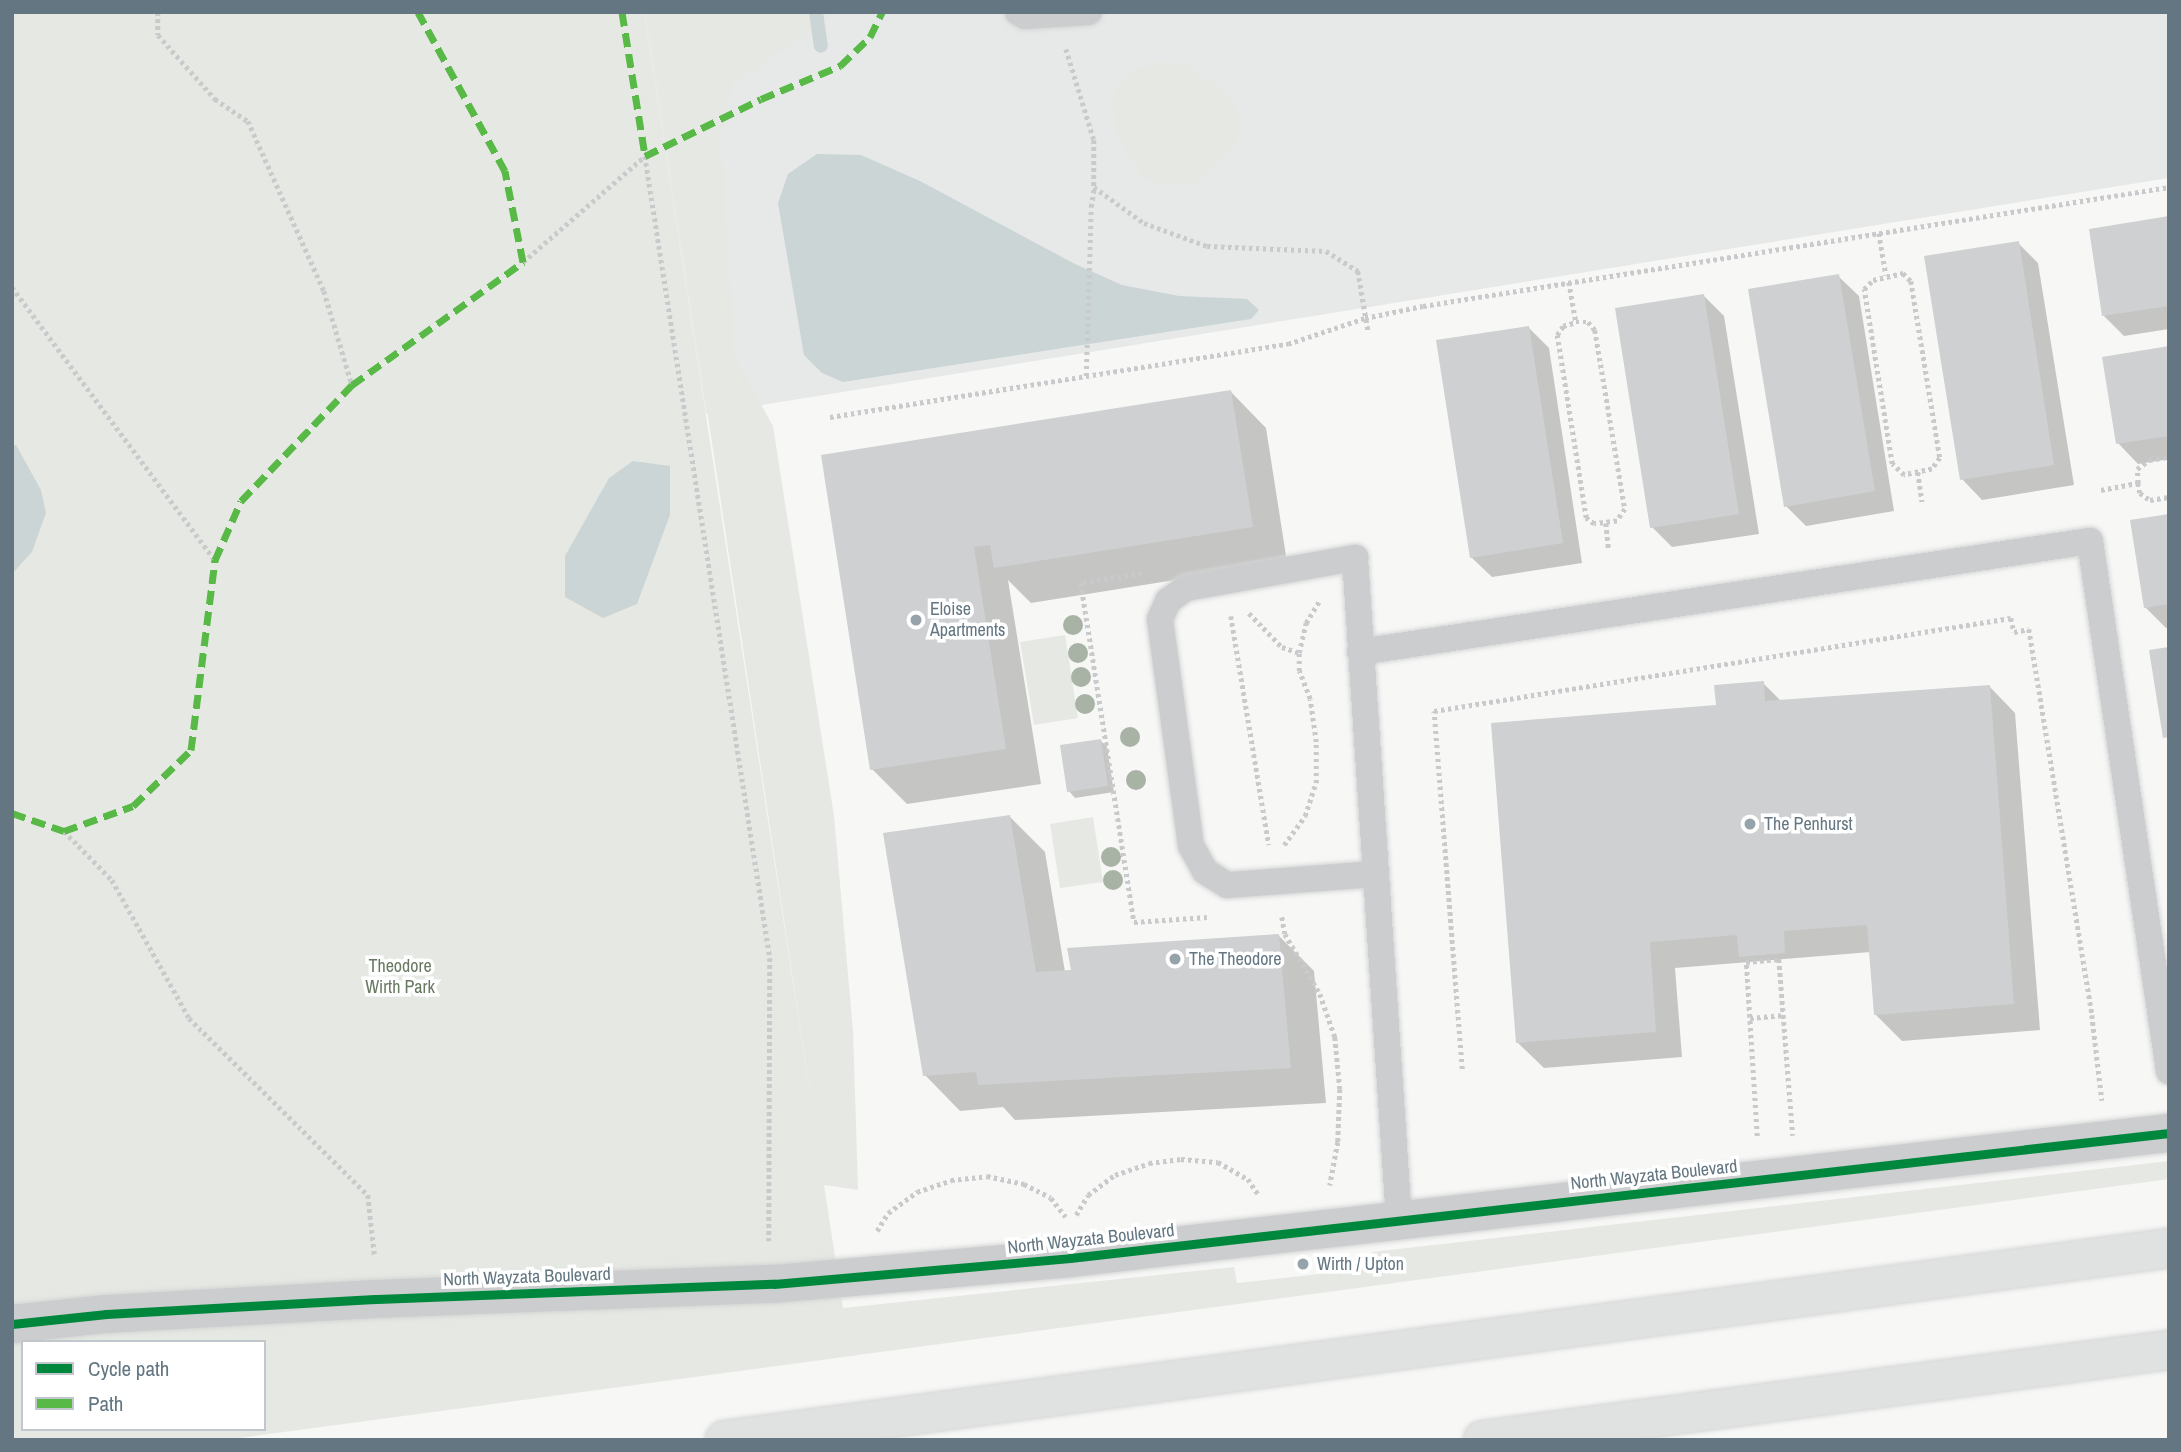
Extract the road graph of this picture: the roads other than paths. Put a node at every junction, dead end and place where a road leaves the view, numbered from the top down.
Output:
1 (1018, 12) edge
2 (1089, 12) edge
3 (1360, 652) junction
4 (1375, 874) junction
5 (2169, 1071) edge
6 (2169, 1133) edge
7 (1399, 1220) junction
8 (2169, 1248) edge
9 (12, 1324) edge
10 (2169, 1350) edge
11 (725, 1440) edge
12 (1483, 1440) edge

1 - 2 lane
3 - 4 lane
3 - 4 lane
3 - 5 lane
4 - 7 lane
6 - 7 street, North Wayzata Boulevard
7 - 9 street, North Wayzata Boulevard
8 - 11 highway
10 - 12 highway

